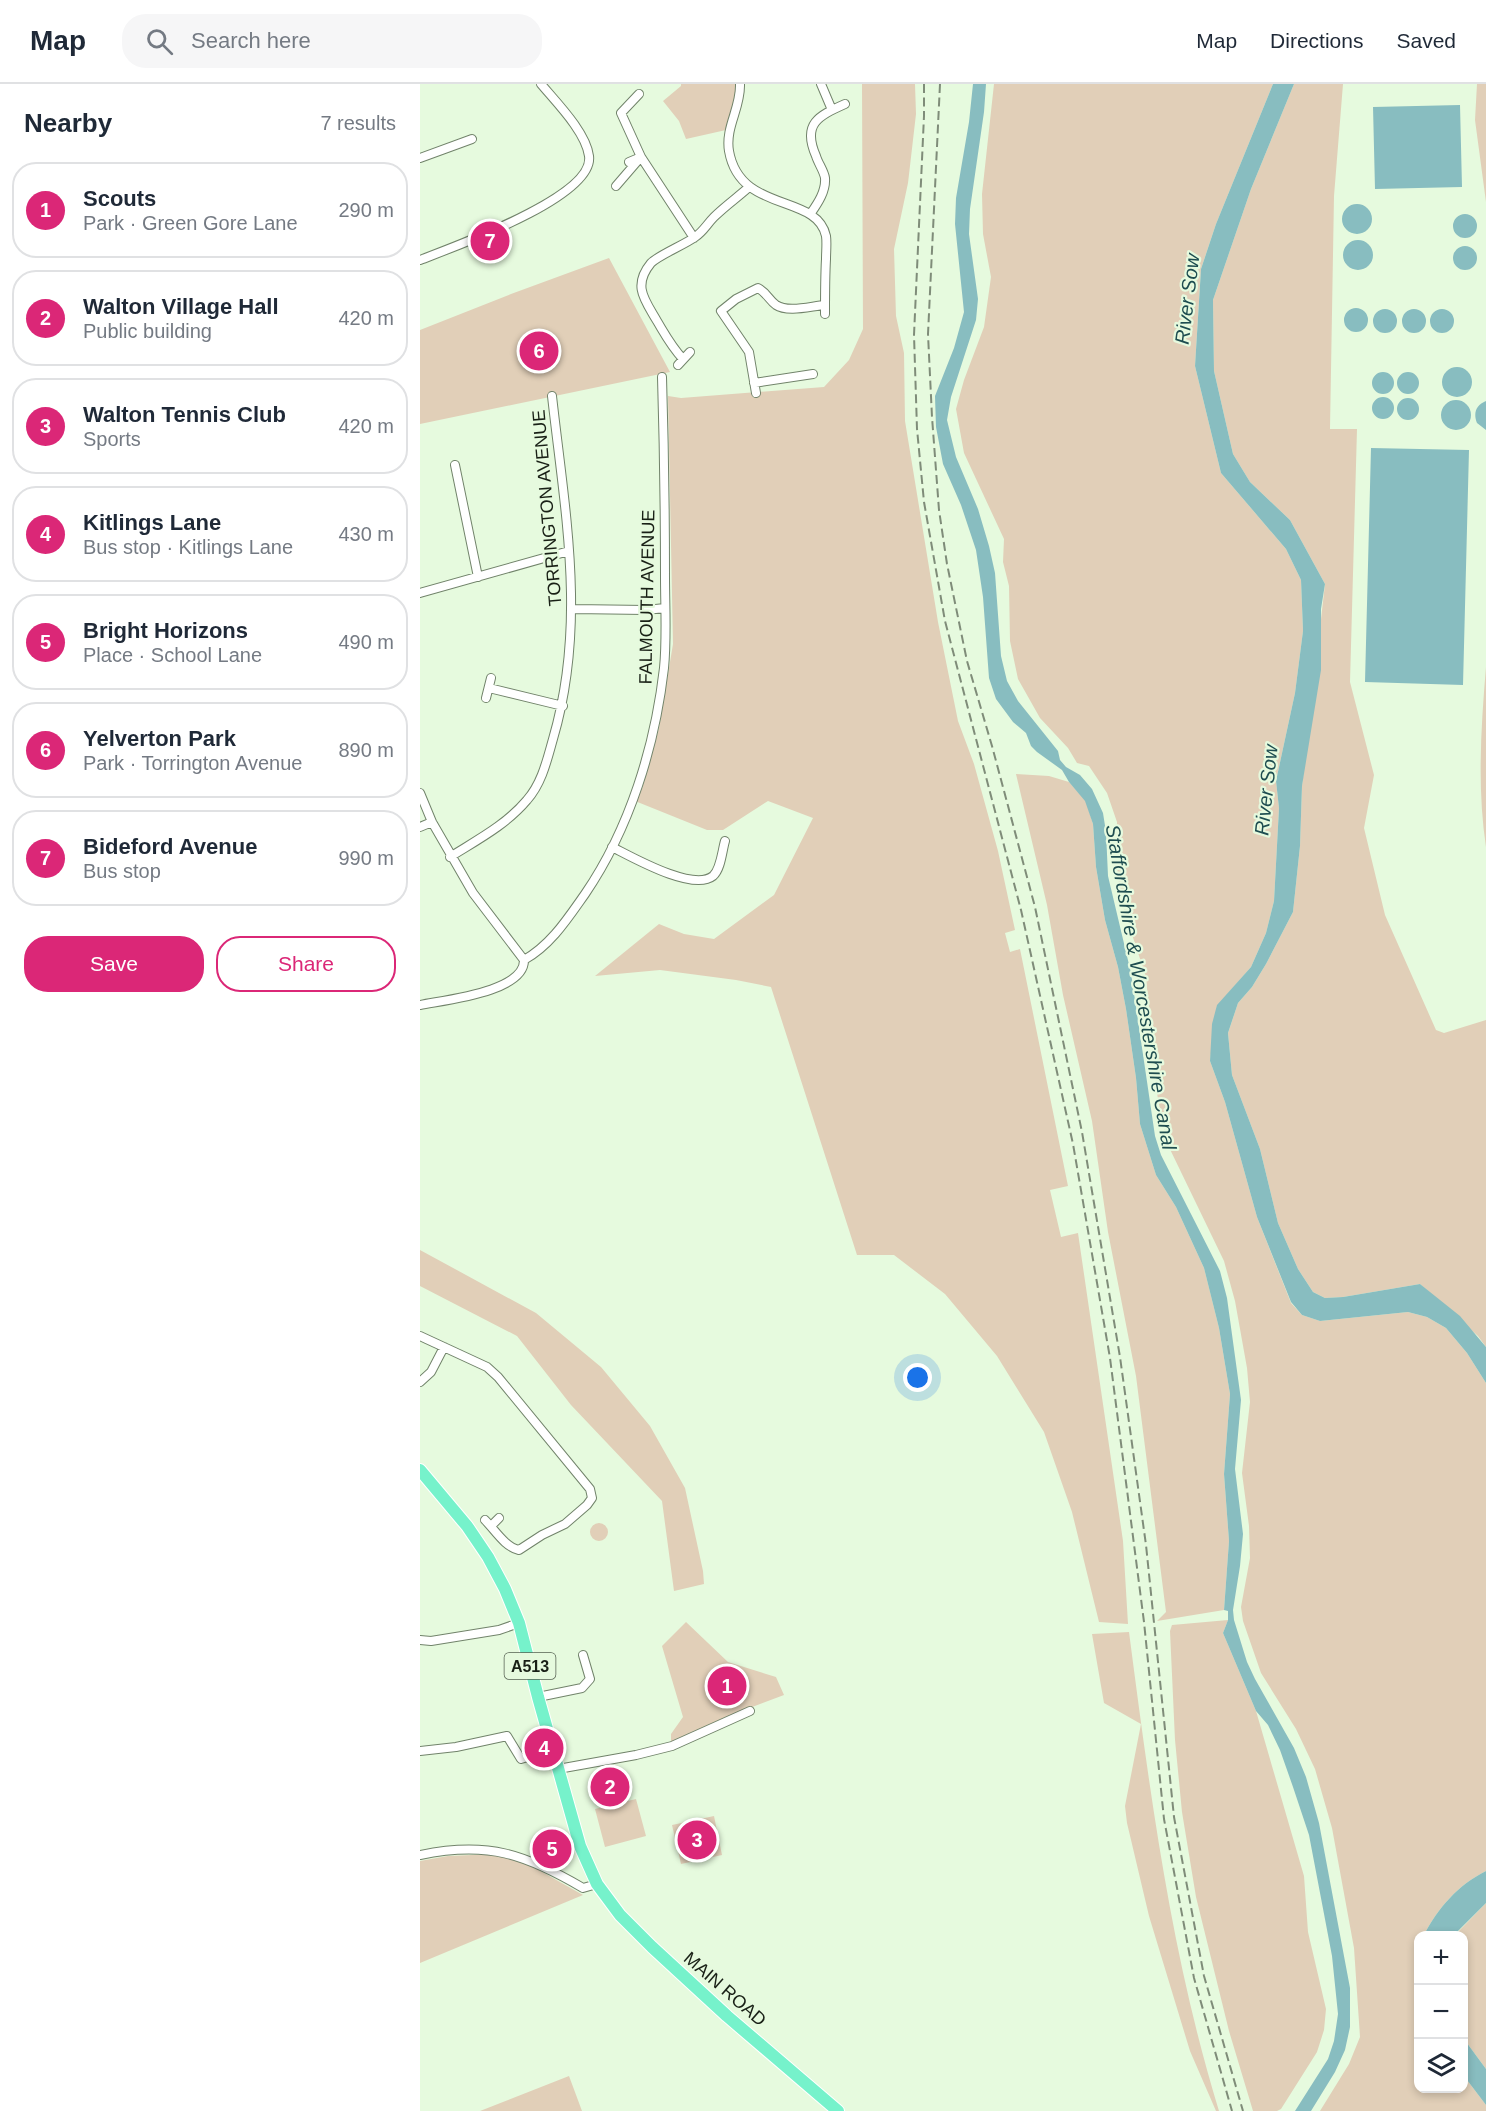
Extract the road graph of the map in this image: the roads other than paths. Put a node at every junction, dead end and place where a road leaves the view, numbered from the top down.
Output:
1 (541, 84) edge
2 (740, 84) edge
3 (821, 84) edge
4 (639, 94) dead end
5 (845, 104) dead end
6 (832, 110) junction
7 (472, 139) dead end
8 (420, 158) edge
9 (641, 158) junction
10 (629, 162) dead end
11 (616, 186) dead end
12 (749, 187) junction
13 (811, 213) junction
14 (694, 238) junction
15 (420, 260) edge
16 (825, 305) junction
17 (825, 314) dead end
18 (690, 352) dead end
19 (813, 374) dead end
20 (662, 377) dead end
21 (754, 383) junction
22 (756, 393) dead end
23 (552, 396) dead end
24 (455, 465) dead end
25 (570, 551) junction
26 (478, 577) junction
27 (420, 593) edge
28 (665, 608) junction
29 (573, 609) junction
30 (491, 678) dead end
31 (489, 688) junction
32 (486, 698) dead end
33 (563, 706) junction
34 (420, 793) edge
35 (432, 822) junction
36 (420, 827) edge
37 (725, 841) dead end
38 (612, 847) junction
39 (450, 857) junction
40 (524, 960) junction
41 (420, 1005) edge
42 (420, 1336) edge
43 (444, 1347) junction
44 (420, 1382) edge
45 (420, 1470) edge
46 (499, 1518) dead end
47 (519, 1623) junction
48 (420, 1640) edge
49 (583, 1654) dead end
50 (538, 1697) junction
51 (750, 1711) dead end
52 (552, 1750) junction
53 (420, 1751) edge
54 (558, 1769) junction
55 (420, 1855) edge
56 (597, 1884) junction
57 (838, 2111) edge

1 - 15 street
2 - 12 street
3 - 6 street
4 - 9 street
5 - 6 street
6 - 13 street
7 - 8 street
9 - 10 street
9 - 11 street
9 - 14 street
12 - 13 street
12 - 14 street
13 - 16 street
14 - 18 street
16 - 17 street
16 - 21 street
19 - 21 street
20 - 28 street, FALMOUTH AVENUE
21 - 22 street
23 - 25 street, TORRINGTON AVENUE
24 - 26 street
25 - 26 street
25 - 29 street, TORRINGTON AVENUE
26 - 27 street
28 - 29 street
28 - 38 street, FALMOUTH AVENUE
29 - 33 street, TORRINGTON AVENUE
30 - 31 street
31 - 32 street
31 - 33 street
33 - 39 street, TORRINGTON AVENUE
34 - 35 street
35 - 36 street
35 - 39 street
37 - 38 street
38 - 40 street, FALMOUTH AVENUE
39 - 40 street
40 - 41 street, FALMOUTH AVENUE
42 - 43 street
43 - 44 street
43 - 46 street
45 - 47 highway, A513
47 - 48 street
47 - 50 highway, A513
49 - 50 street
50 - 52 highway, A513
51 - 54 street
52 - 53 street
52 - 54 highway, A513
54 - 56 highway, A513
55 - 56 street
56 - 57 highway, MAIN ROAD / A513

